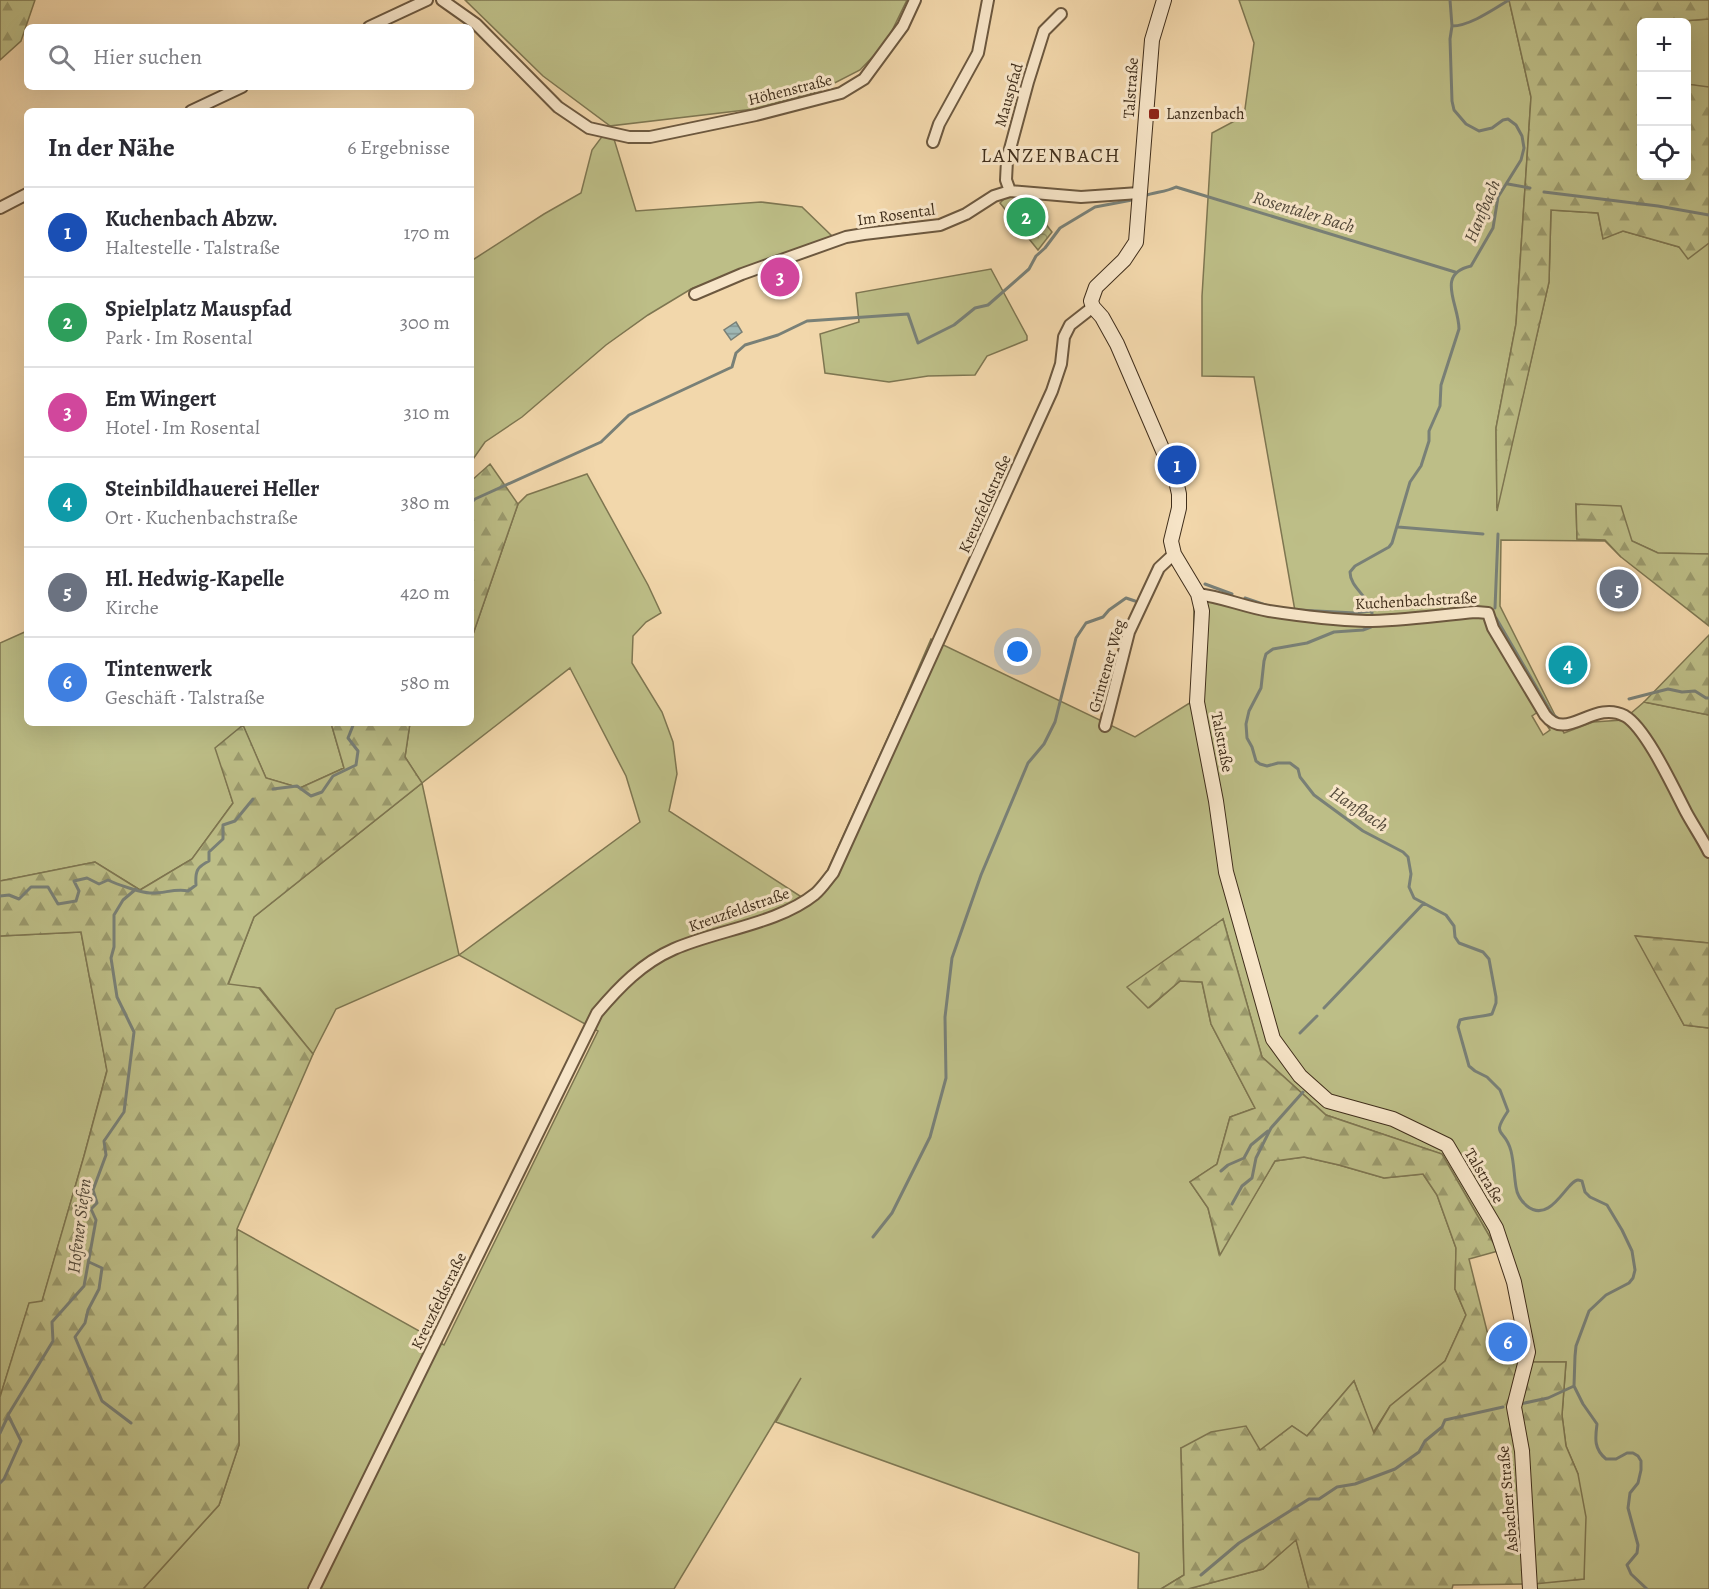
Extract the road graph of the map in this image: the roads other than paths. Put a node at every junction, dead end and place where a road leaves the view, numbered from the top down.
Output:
1 (427, 0) edge
2 (442, 0) edge
3 (915, 0) edge
4 (988, 0) edge
5 (1164, 0) edge
6 (1061, 14) dead end
7 (375, 24) edge
8 (236, 90) edge
9 (197, 108) edge
10 (933, 142) dead end
11 (1010, 191) junction
12 (1139, 193) junction
13 (24, 196) edge
14 (0, 208) edge
15 (695, 294) dead end
16 (1093, 307) junction
17 (1174, 554) junction
18 (1198, 594) junction
19 (1105, 726) dead end
20 (1709, 852) edge
21 (1514, 1407) joint
22 (314, 1589) edge
23 (1530, 1589) edge

1 - 7 street
2 - 3 street, Höhenstraße
4 - 10 street
5 - 12 main road, Talstraße
6 - 11 street, Mauspfad
8 - 9 street
11 - 12 street, Im Rosental
11 - 15 street, Im Rosental
12 - 16 main road, Talstraße
13 - 14 street
16 - 17 main road
16 - 22 street, Kreuzfeldstraße
17 - 18 main road, Talstraße
17 - 19 street, Grintener Weg
18 - 20 street, Kuchenbachstraße
18 - 21 main road, Talstraße
21 - 23 main road, Asbacher Straße

